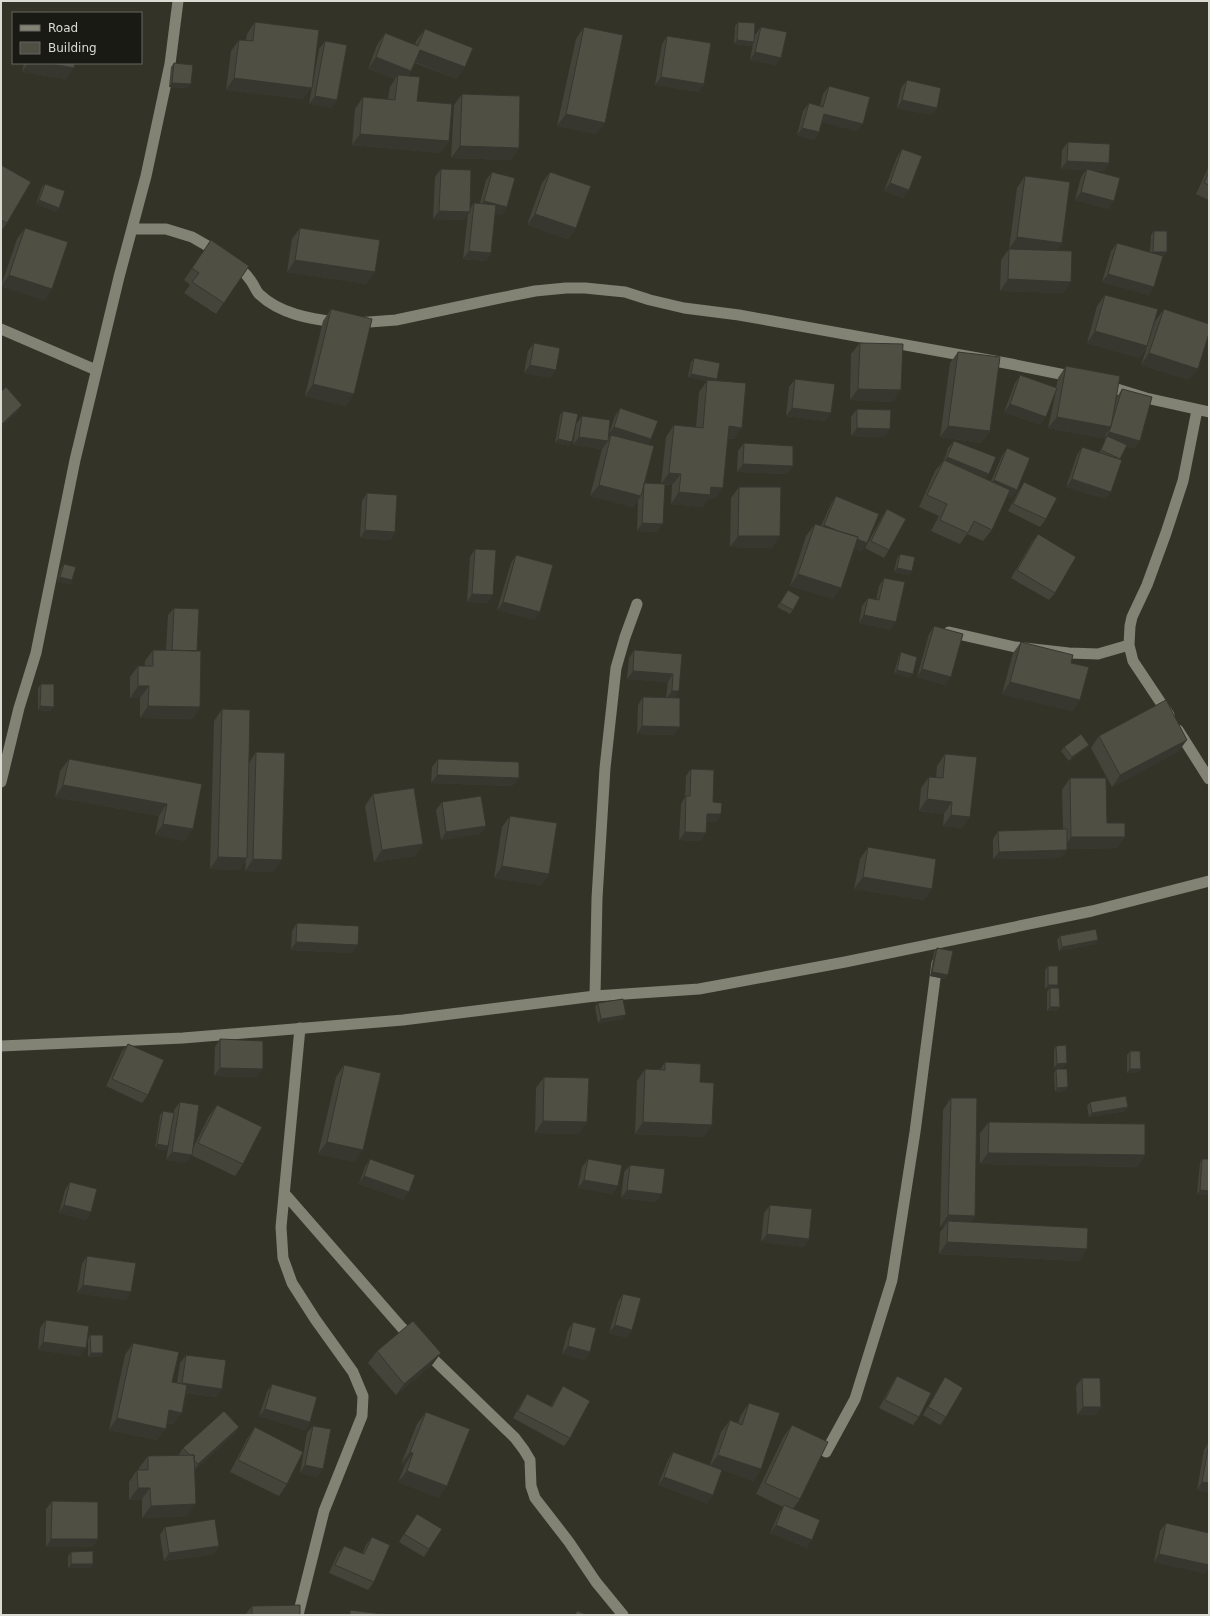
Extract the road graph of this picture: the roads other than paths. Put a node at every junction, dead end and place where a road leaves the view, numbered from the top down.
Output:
1 (178, 1) edge
2 (132, 229) junction
3 (1, 330) edge
4 (96, 370) junction
5 (1197, 410) junction
6 (1209, 412) edge
7 (637, 604) dead end
8 (937, 629) edge
9 (1130, 645) junction
10 (1209, 779) edge
11 (1, 782) edge
12 (1209, 881) edge
13 (940, 943) junction
14 (595, 996) junction
15 (300, 1028) junction
16 (1, 1046) edge
17 (285, 1194) junction
18 (826, 1452) edge
19 (298, 1615) edge
20 (623, 1615) edge

1 - 2 street
2 - 4 street
2 - 5 street
3 - 4 street
4 - 11 street
5 - 6 street
5 - 9 street
7 - 14 street
8 - 9 street
9 - 10 street
12 - 13 street
13 - 14 street
13 - 18 street
14 - 15 street
15 - 16 street
15 - 17 street
17 - 19 street
17 - 20 street

